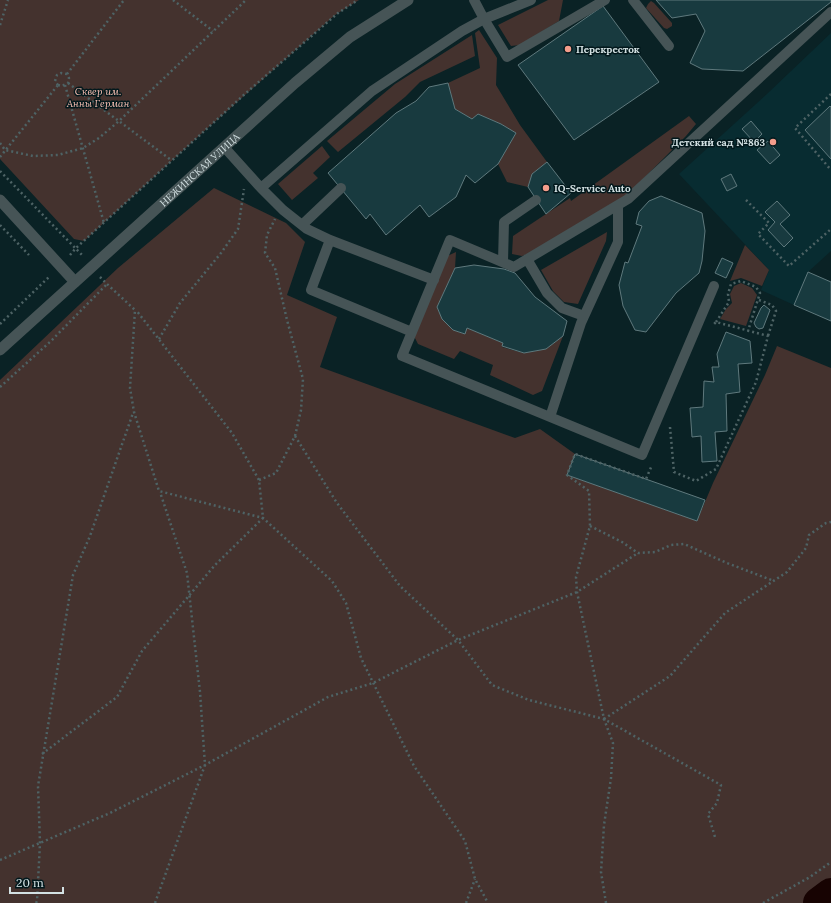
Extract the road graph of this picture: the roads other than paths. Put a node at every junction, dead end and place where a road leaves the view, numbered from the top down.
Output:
1 (408, 0) edge
2 (474, 0) edge
3 (531, 0) edge
4 (605, 0) edge
5 (633, 0) edge
6 (831, 12) edge
7 (484, 19) junction
8 (669, 46) dead end
9 (225, 148) junction
10 (261, 188) junction
11 (341, 188) dead end
12 (628, 199) junction
13 (0, 200) edge
14 (536, 200) dead end
15 (302, 225) junction
16 (330, 240) junction
17 (527, 259) junction
18 (503, 262) junction
19 (434, 280) junction
20 (75, 282) junction
21 (714, 286) dead end
22 (584, 316) junction
23 (412, 332) junction
24 (0, 350) edge
25 (550, 417) junction

1 - 9 street, НЕЖИНСКАЯ УЛИЦА
2 - 7 lane
3 - 7 lane
4 - 7 lane
5 - 8 lane
6 - 12 lane
7 - 10 lane
9 - 10 lane
9 - 20 street, НЕЖИНСКАЯ УЛИЦА
10 - 15 lane
11 - 15 lane
12 - 17 lane
12 - 22 lane
13 - 20 street
14 - 18 lane
15 - 16 lane
16 - 19 lane
16 - 23 lane
17 - 18 lane
17 - 22 lane
18 - 19 lane
19 - 23 lane
20 - 24 street, НЕЖИНСКАЯ УЛИЦА
21 - 25 lane
22 - 25 lane
23 - 25 lane

